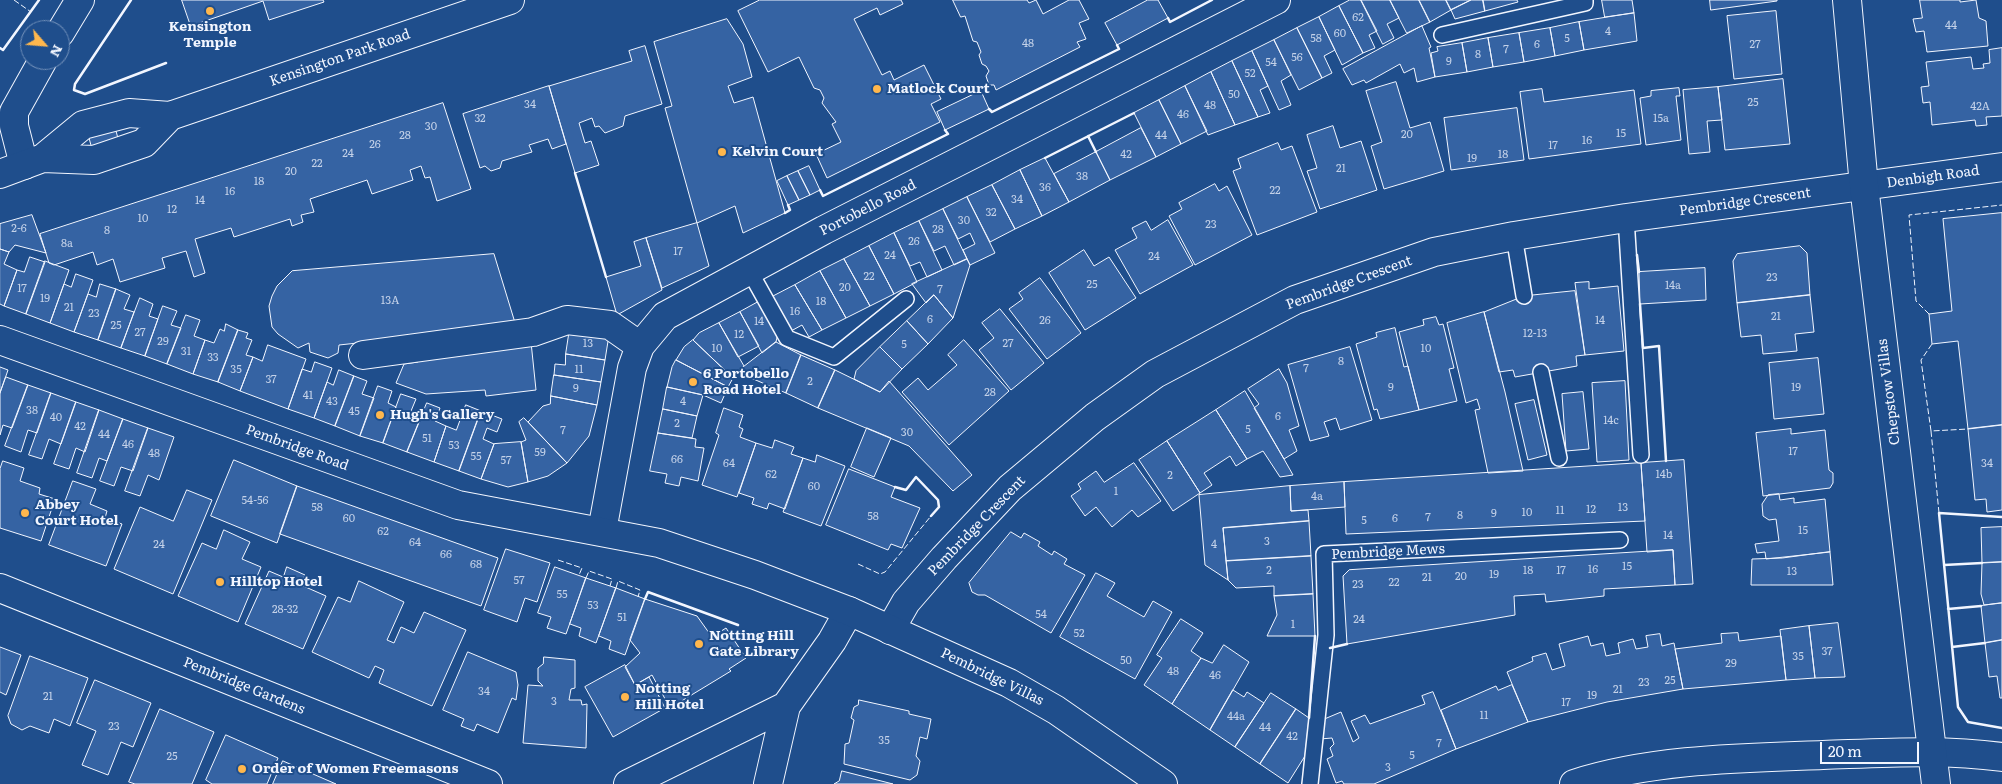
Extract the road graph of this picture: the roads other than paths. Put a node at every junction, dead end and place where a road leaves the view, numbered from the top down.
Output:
1 (80, 0) edge
2 (510, 0) edge
3 (1276, 0) edge
4 (1585, 0) edge
5 (1847, 0) edge
6 (68, 20) edge
7 (1442, 35) dead end
8 (37, 70) edge
9 (170, 116) junction
10 (22, 166) edge
11 (2002, 167) edge
12 (1864, 186) junction
13 (1626, 218) junction
14 (1514, 236) junction
15 (749, 270) junction
16 (1524, 296) dead end
17 (906, 299) dead end
18 (0, 340) edge
19 (640, 346) junction
20 (363, 355) dead end
21 (1542, 372) dead end
22 (1641, 455) dead end
23 (1559, 458) dead end
24 (602, 531) junction
25 (1620, 540) dead end
26 (0, 588) edge
27 (849, 611) junction
28 (890, 630) junction
29 (786, 706) junction
30 (1931, 751) junction
31 (2002, 757) edge
32 (488, 784) edge
33 (628, 784) edge
34 (768, 784) edge
35 (1163, 784) edge
36 (1310, 784) edge
37 (1574, 784) edge
38 (1936, 784) edge

1 - 6 street
2 - 9 street, Kensington Park Road
3 - 15 street, Portobello Road
4 - 7 lane
5 - 12 street, Chepstow Villas
8 - 10 street
9 - 10 street, Kensington Park Road
9 - 10 street, Kensington Park Road
11 - 12 street, Denbigh Road
12 - 13 street, Pembridge Crescent
12 - 30 street, Chepstow Villas
13 - 14 street, Pembridge Crescent
13 - 22 lane
14 - 16 lane
14 - 28 street, Pembridge Crescent
15 - 17 lane
15 - 19 street, Portobello Road
18 - 24 street, Pembridge Road
19 - 20 street
19 - 24 street, Portobello Road
21 - 23 lane
24 - 27 street
25 - 36 lane, Pembridge Mews
26 - 32 street, Pembridge Gardens
27 - 28 street
27 - 29 street
28 - 35 street, Pembridge Villas
29 - 33 street
29 - 34 street
30 - 31 street
30 - 37 street
30 - 38 street, Chepstow Villas

